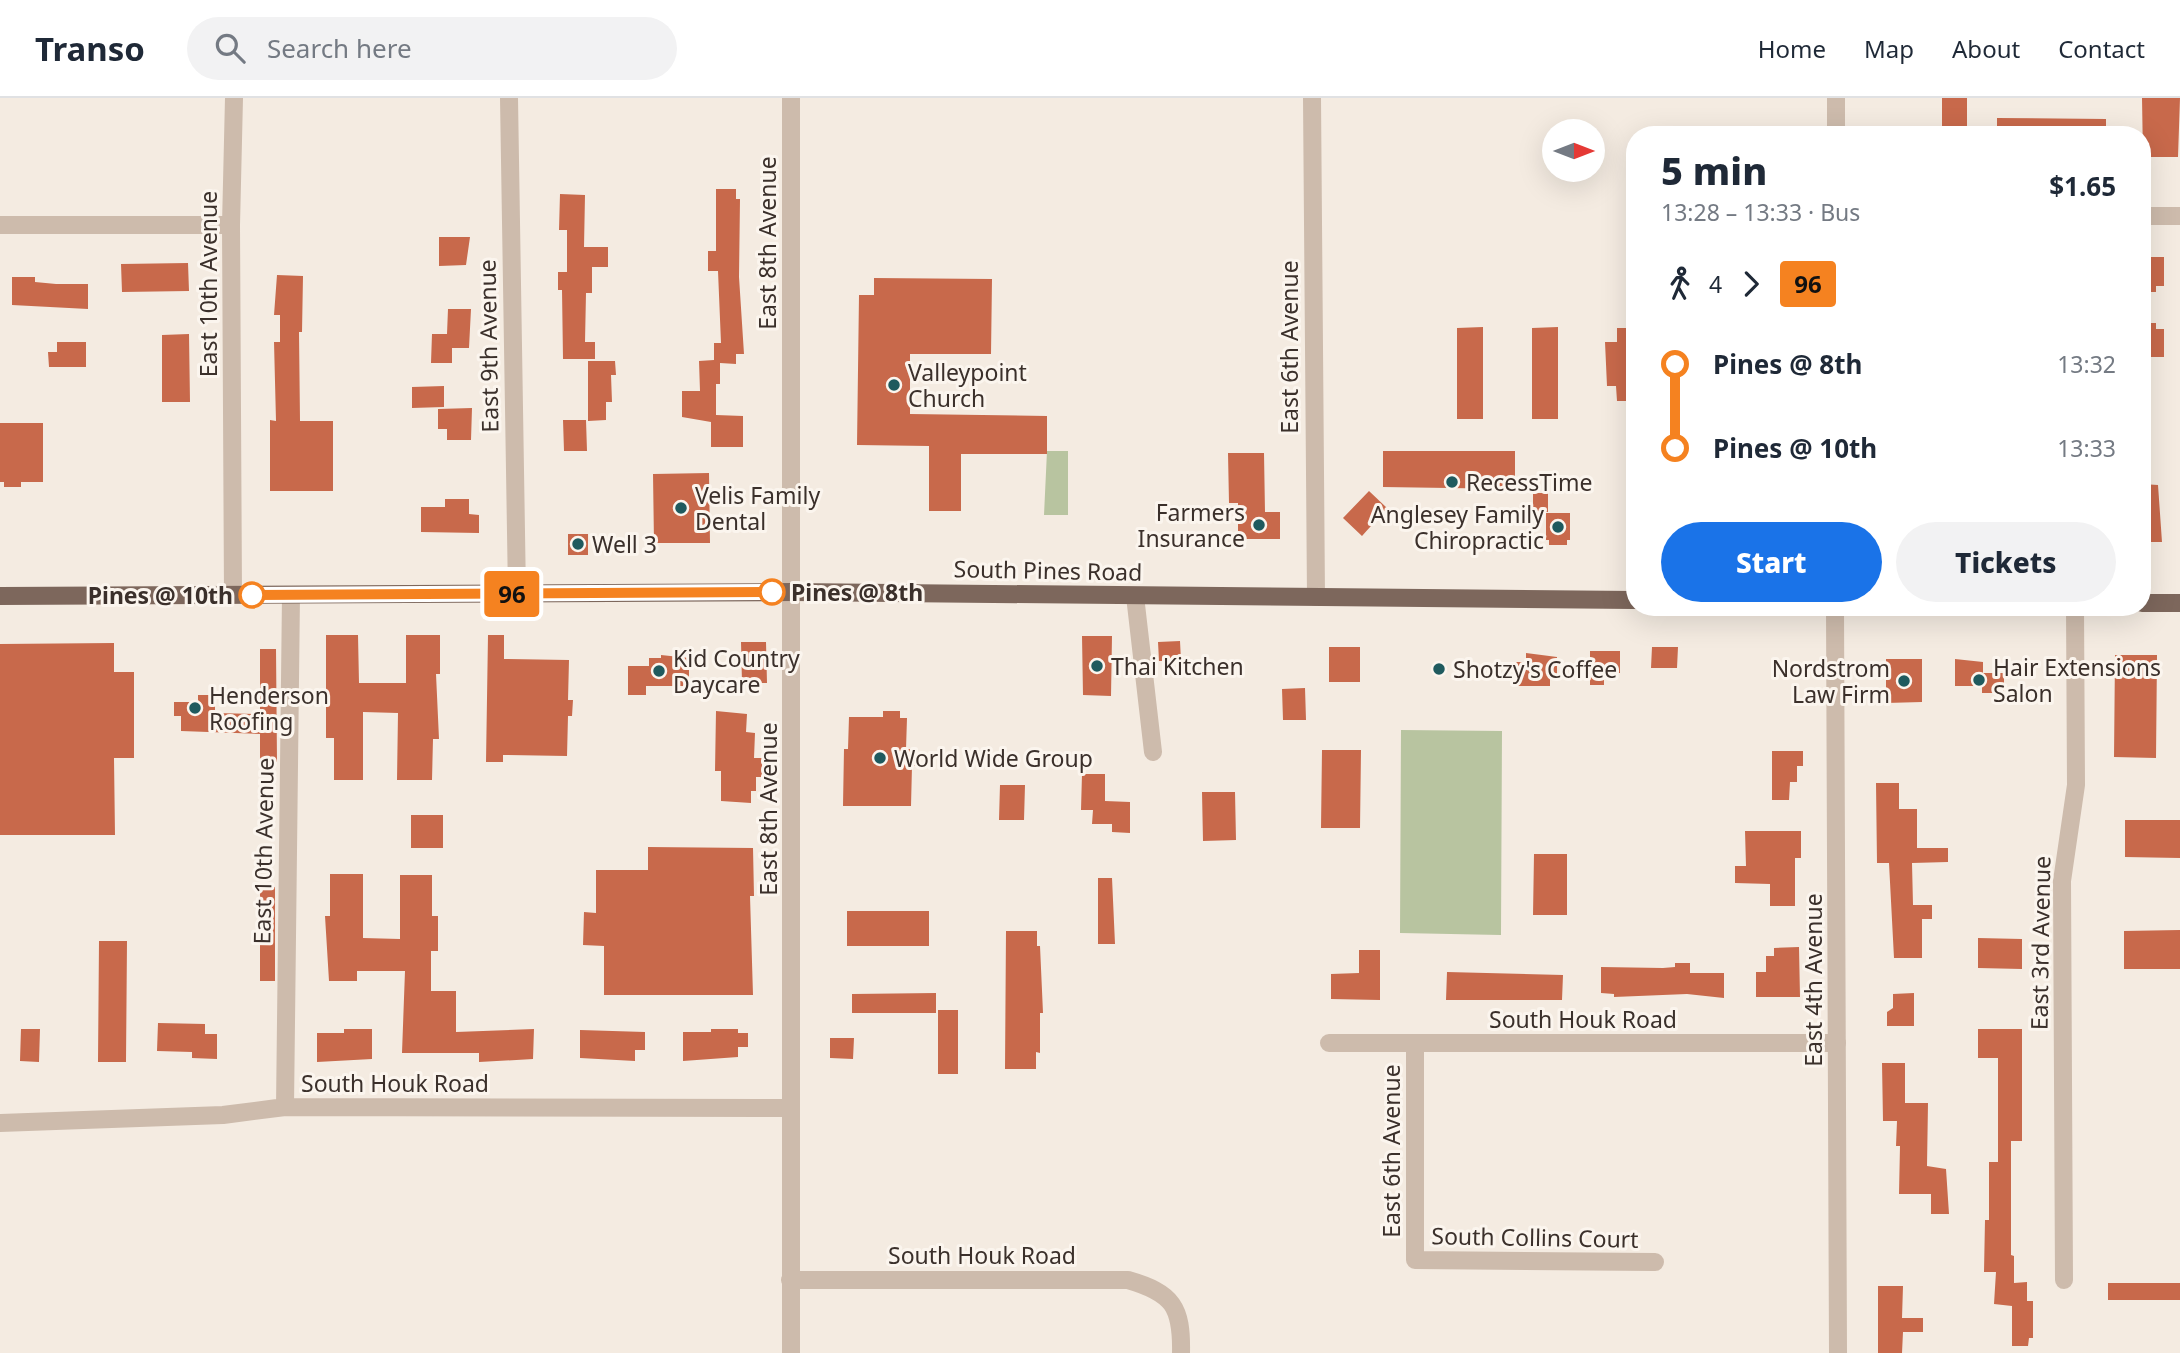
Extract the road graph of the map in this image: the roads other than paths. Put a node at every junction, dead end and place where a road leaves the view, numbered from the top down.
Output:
1 (234, 98) edge
2 (509, 98) edge
3 (791, 98) edge
4 (1311, 98) edge
5 (1836, 98) edge
6 (1836, 126) edge
7 (2151, 216) edge
8 (2180, 216) edge
9 (0, 225) edge
10 (231, 225) junction
11 (793, 592) junction
12 (291, 594) junction
13 (517, 594) junction
14 (233, 595) junction
15 (0, 596) edge
16 (1135, 596) junction
17 (1316, 597) junction
18 (1626, 600) edge
19 (2151, 603) edge
20 (2180, 603) edge
21 (1835, 616) edge
22 (2075, 616) edge
23 (1153, 752) dead end
24 (1329, 1043) dead end
25 (1415, 1043) junction
26 (1837, 1043) junction
27 (285, 1107) junction
28 (791, 1108) junction
29 (0, 1123) edge
30 (1415, 1260) joint
31 (1655, 1262) dead end
32 (790, 1280) junction
33 (2064, 1280) dead end
34 (791, 1353) edge
35 (1181, 1353) edge
36 (1838, 1353) edge

1 - 10 street, East 10th Avenue
2 - 13 street, East 9th Avenue
3 - 11 street, East 8th Avenue
4 - 17 street, East 6th Avenue
5 - 6 street
7 - 8 street
9 - 10 street
10 - 14 street, East 10th Avenue
11 - 13 main road, South Pines Road
11 - 16 main road, South Pines Road
11 - 28 street, East 8th Avenue
12 - 13 main road, South Pines Road
12 - 14 main road, South Pines Road
12 - 27 street, East 10th Avenue
14 - 15 main road, South Pines Road
16 - 17 main road, South Pines Road
16 - 23 street
17 - 18 main road, South Pines Road
19 - 20 main road
21 - 26 street, East 4th Avenue
22 - 33 street, East 3rd Avenue
24 - 25 street, South Houk Road
25 - 26 street, South Houk Road
25 - 30 street, East 6th Avenue
26 - 36 street, East 4th Avenue
27 - 28 street, South Houk Road
27 - 29 street, South Houk Road
28 - 32 street, East 8th Avenue
30 - 31 street, South Collins Court
32 - 34 street, East 8th Avenue
32 - 35 street, South Houk Road

